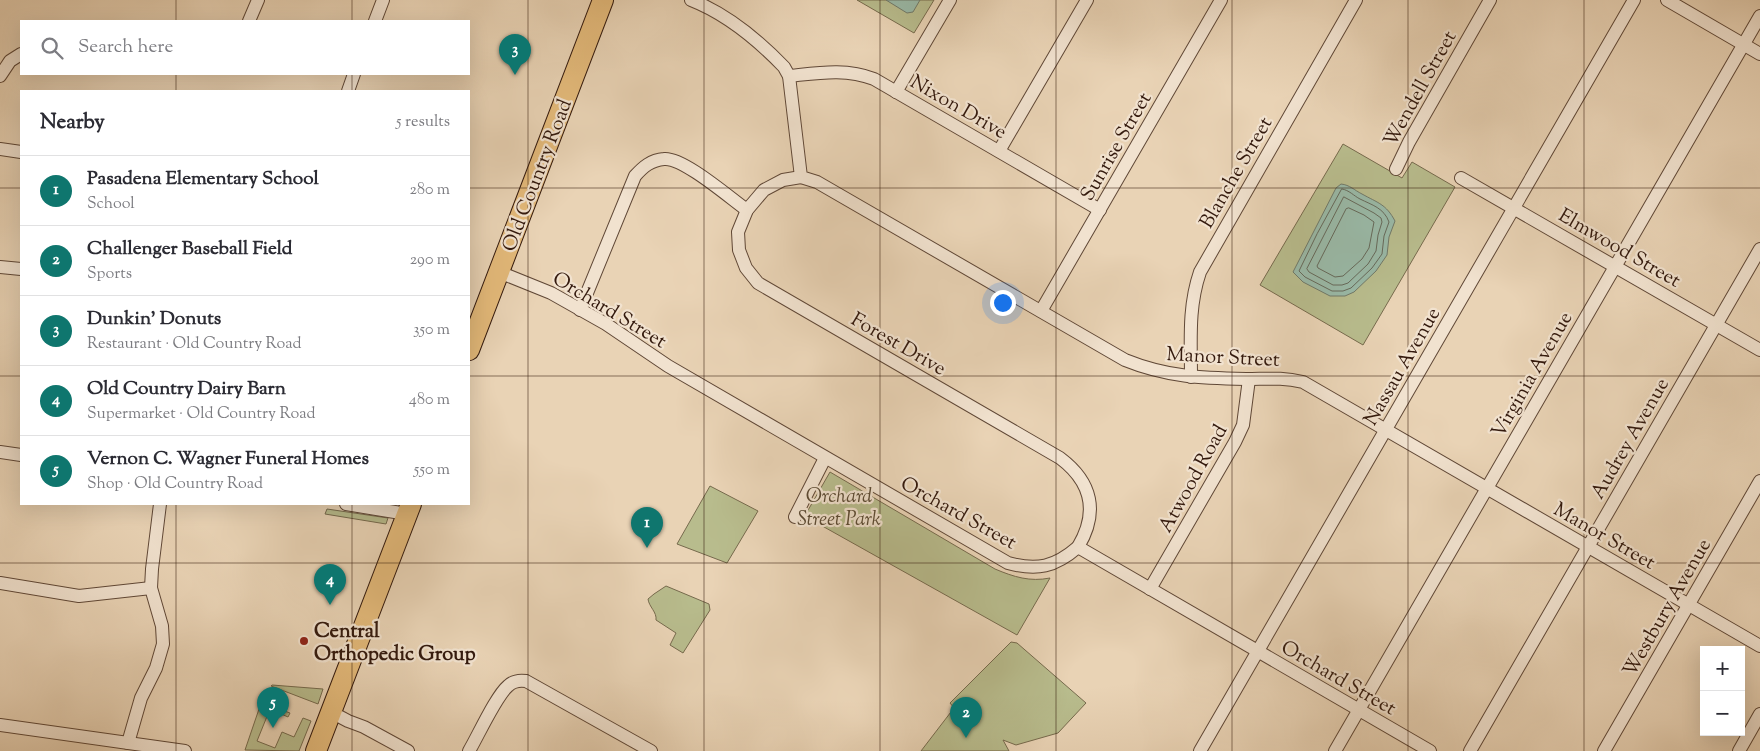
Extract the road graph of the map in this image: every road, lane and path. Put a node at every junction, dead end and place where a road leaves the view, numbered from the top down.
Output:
1 (258, 0) edge
2 (383, 0) edge
3 (603, 0) edge
4 (691, 0) edge
5 (950, 0) edge
6 (1086, 0) edge
7 (1221, 0) edge
8 (1356, 0) edge
9 (1490, 0) edge
10 (1634, 0) edge
11 (1668, 0) edge
12 (712, 4) edge
13 (1760, 16) edge
14 (249, 20) edge
15 (374, 20) edge
16 (1744, 44) junction
17 (1760, 54) edge
18 (20, 55) edge
19 (354, 75) edge
20 (0, 76) edge
21 (789, 76) junction
22 (348, 90) edge
23 (896, 92) junction
24 (0, 149) edge
25 (999, 151) junction
26 (20, 152) edge
27 (1396, 169) dead end
28 (801, 177) junction
29 (1461, 178) dead end
30 (1514, 208) junction
31 (747, 210) junction
32 (1100, 210) junction
33 (1760, 248) edge
34 (0, 266) edge
35 (1615, 266) junction
36 (20, 270) edge
37 (499, 272) junction
38 (580, 310) junction
39 (1041, 312) junction
40 (1716, 324) junction
41 (470, 344) edge
42 (1760, 350) edge
43 (1191, 377) junction
44 (1249, 379) junction
45 (1386, 430) junction
46 (0, 452) edge
47 (20, 455) edge
48 (825, 458) junction
49 (1760, 482) edge
50 (1487, 488) junction
51 (160, 505) edge
52 (359, 505) edge
53 (409, 509) edge
54 (795, 517) dead end
55 (1588, 546) junction
56 (1078, 547) junction
57 (0, 584) edge
58 (151, 588) junction
59 (1150, 589) junction
60 (1689, 605) junction
61 (1760, 646) edge
62 (1258, 652) junction
63 (1358, 710) junction
64 (331, 712) junction
65 (1760, 714) edge
66 (0, 725) edge
67 (128, 743) junction
68 (185, 751) edge
69 (316, 751) edge
70 (408, 751) edge
71 (469, 751) edge
72 (651, 751) edge
73 (1200, 751) edge
74 (1335, 751) edge
75 (1430, 751) edge
76 (1470, 751) edge
77 (1604, 751) edge
78 (1739, 751) edge

1 - 14 street
2 - 15 street
3 - 37 main road, Old Country Road
4 - 12 street
5 - 23 street
6 - 25 street
7 - 32 street, Sunrise Street
8 - 43 street, Blanche Street
9 - 27 street, Wendell Street
10 - 30 street, Nassau Avenue
11 - 16 street
12 - 21 street
13 - 16 street, Virginia Avenue
16 - 17 street
16 - 35 street, Virginia Avenue
18 - 20 street
19 - 22 street
21 - 23 street, Nixon Drive
21 - 28 street
23 - 25 street, Nixon Drive
24 - 26 street
25 - 32 street, Nixon Drive
28 - 31 street, Forest Drive
28 - 39 street, Manor Street
29 - 30 street, Elmwood Street
30 - 35 street, Elmwood Street
30 - 45 street, Nassau Avenue
31 - 38 street
31 - 56 street, Forest Drive
32 - 39 street, Sunrise Street
33 - 40 street, Audrey Avenue
34 - 36 street
35 - 40 street, Elmwood Street
35 - 50 street, Virginia Avenue
37 - 38 street, Orchard Street
37 - 41 main road, Old Country Road
38 - 48 street, Orchard Street
39 - 43 street, Manor Street
40 - 42 street, Elmwood Street
40 - 55 street, Audrey Avenue
43 - 44 street, Manor Street
44 - 45 street, Manor Street
44 - 59 street, Atwood Road
45 - 50 street, Manor Street
45 - 62 street, Nassau Avenue
46 - 47 street
48 - 54 street
48 - 56 street, Orchard Street
49 - 60 street, Westbury Avenue
50 - 55 street, Manor Street
50 - 63 street, Virginia Avenue
51 - 58 street
52 - 53 street
53 - 64 main road
55 - 60 street, Manor Street
55 - 76 street, Audrey Avenue
56 - 59 street, Orchard Street
57 - 58 street
58 - 67 street
59 - 62 street, Orchard Street
60 - 61 street, Manor Street
60 - 77 street, Westbury Avenue
62 - 63 street, Orchard Street
62 - 73 street, Nassau Avenue
63 - 74 street, Virginia Avenue
63 - 75 street, Orchard Street
64 - 69 main road
64 - 70 street
65 - 78 street
66 - 67 street
67 - 68 street
71 - 72 street

